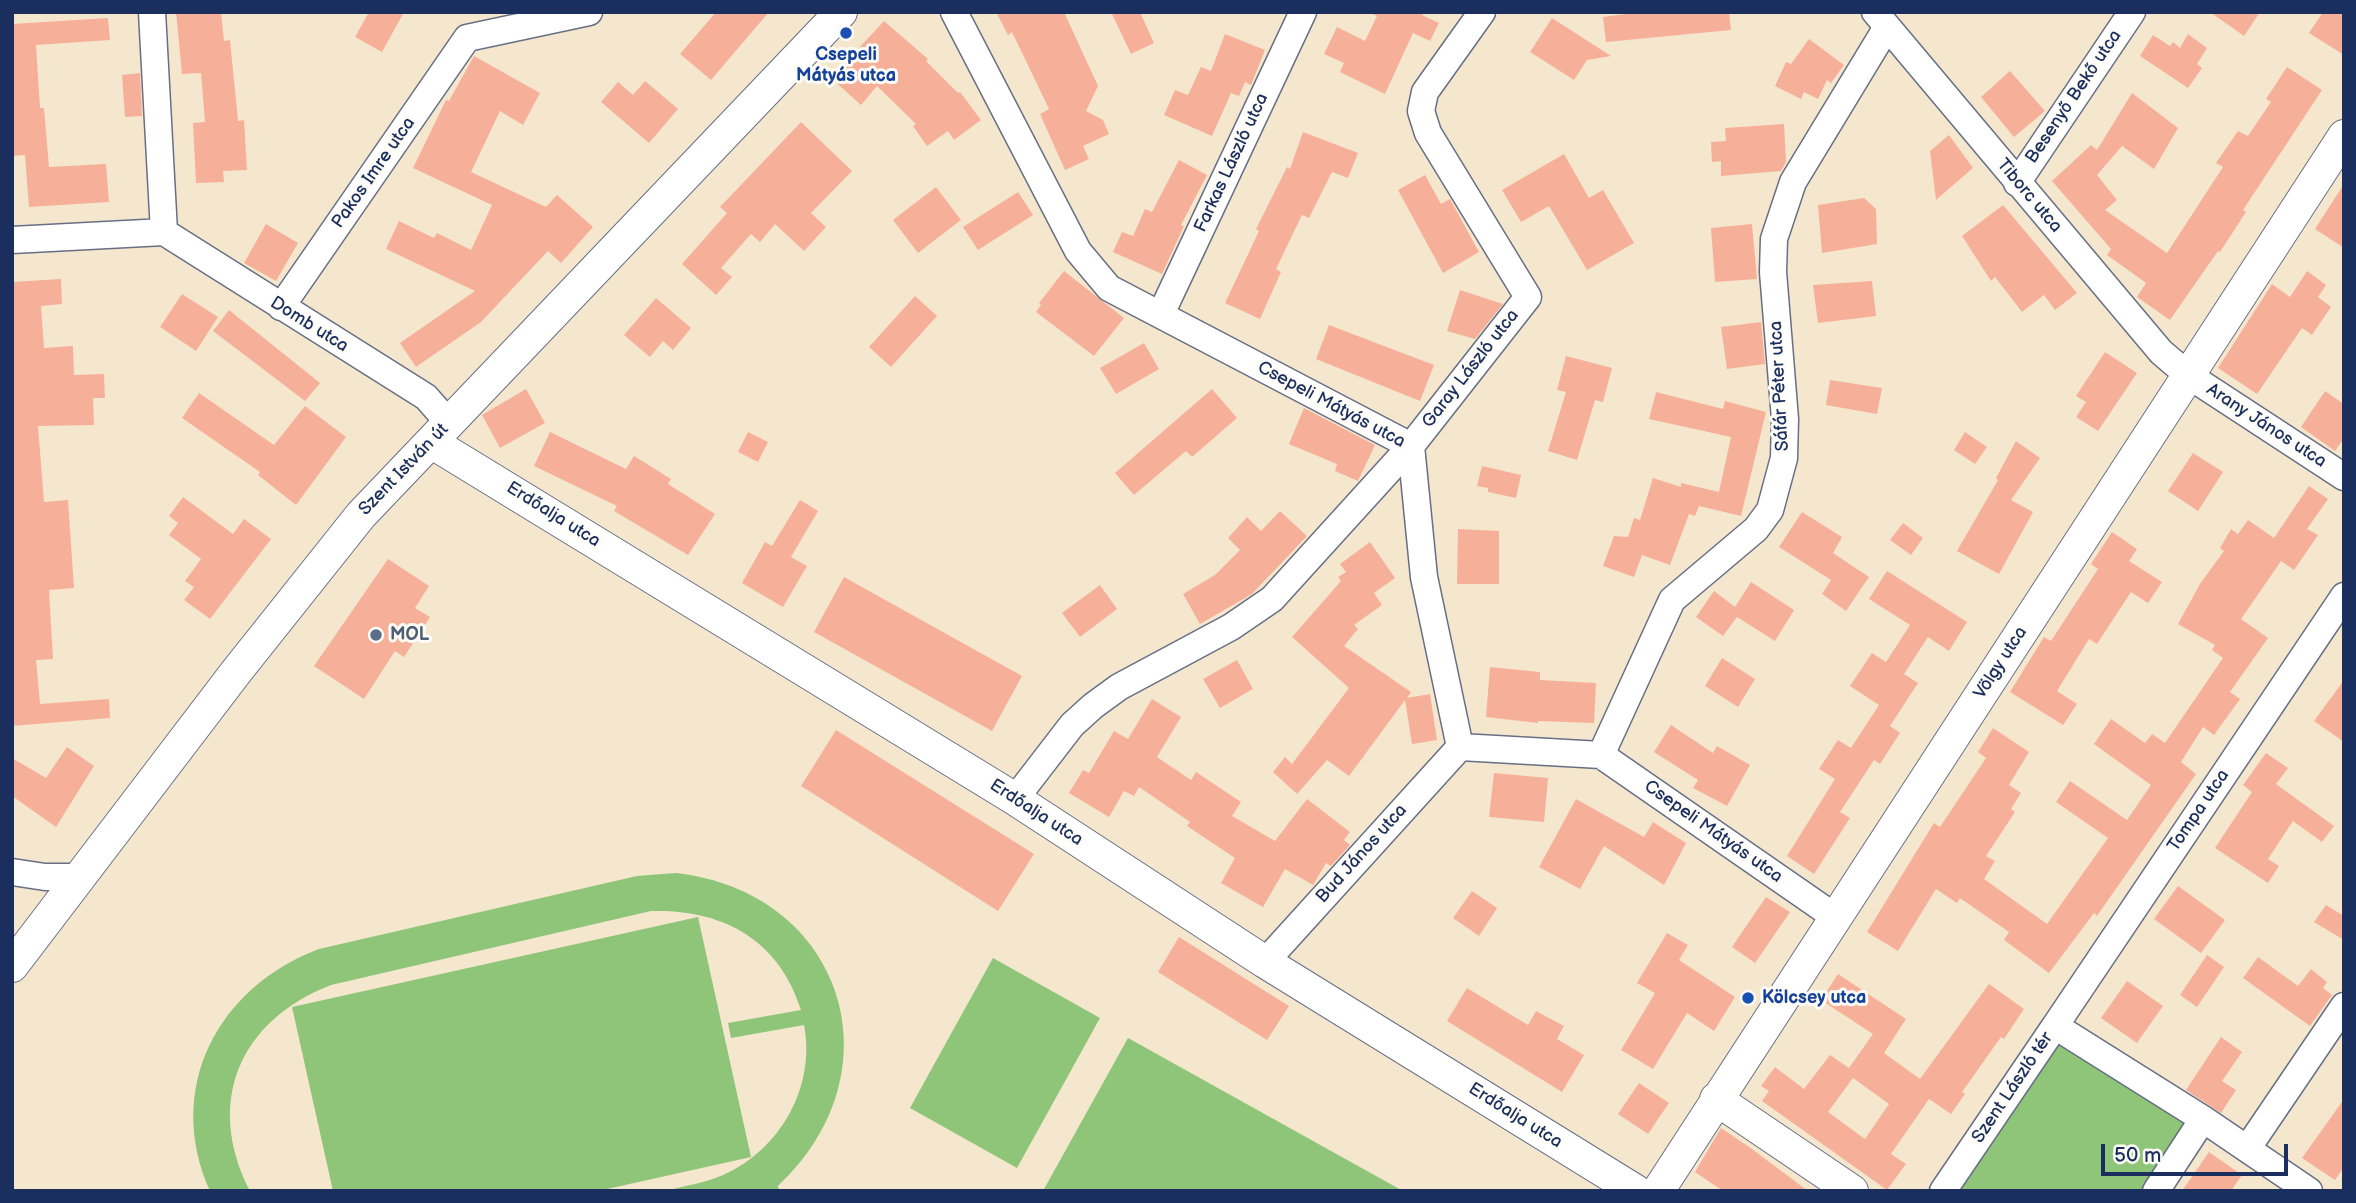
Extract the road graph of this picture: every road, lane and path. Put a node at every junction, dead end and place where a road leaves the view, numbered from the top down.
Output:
1 (152, 12) edge
2 (589, 12) edge
3 (841, 12) edge
4 (954, 12) edge
5 (1303, 12) edge
6 (1482, 12) edge
7 (2132, 12) edge
8 (1881, 20) edge
9 (2344, 136) edge
10 (2017, 183) junction
11 (164, 232) junction
12 (12, 240) edge
13 (281, 307) junction
14 (1161, 314) junction
15 (2188, 375) junction
16 (440, 433) junction
17 (1411, 446) junction
18 (2344, 477) edge
19 (2344, 596) edge
20 (1460, 747) junction
21 (1601, 755) junction
22 (1015, 799) junction
23 (12, 872) edge
24 (77, 877) junction
25 (1836, 917) junction
26 (1265, 962) junction
27 (12, 966) edge
28 (2344, 1006) edge
29 (2055, 1026) junction
30 (1716, 1099) junction
31 (2203, 1119) junction
32 (2247, 1149) junction
33 (1636, 1191) edge
34 (1658, 1191) edge
35 (1852, 1191) edge
36 (1944, 1191) edge
37 (2155, 1191) edge
38 (2309, 1191) edge

1 - 11 street
2 - 13 street, Pakos Imre utca
3 - 16 street, Szent István út
4 - 14 street, Csepeli Mátyás utca
5 - 14 street, Farkas László utca
6 - 17 street, Garay László utca
7 - 10 street, Besenyő Bekő utca
8 - 10 street, Tiborc utca
8 - 21 street, Sáfár Péter utca
9 - 15 street, Völgy utca
10 - 15 street, Tiborc utca
11 - 12 street
11 - 13 street, Domb utca
13 - 16 street, Domb utca
14 - 17 street, Csepeli Mátyás utca
15 - 18 street, Arany János utca
15 - 25 street, Völgy utca
16 - 22 street, Erdőalja utca
16 - 24 street, Szent István út
17 - 20 street, Csepeli Mátyás utca
17 - 22 street, Garay László utca
19 - 29 street, Tompa utca
20 - 21 street
20 - 26 street, Bud János utca
21 - 25 street, Csepeli Mátyás utca
22 - 26 street, Erdőalja utca
23 - 24 street
24 - 27 street, Szent István út
25 - 30 street, Völgy utca
26 - 33 street, Erdőalja utca
28 - 32 street
29 - 31 street, Szent László tér
29 - 36 street, Szent László tér
30 - 34 street, Völgy utca
30 - 35 street
31 - 32 street, Szent László tér
31 - 37 street
32 - 38 street, Szent László tér

